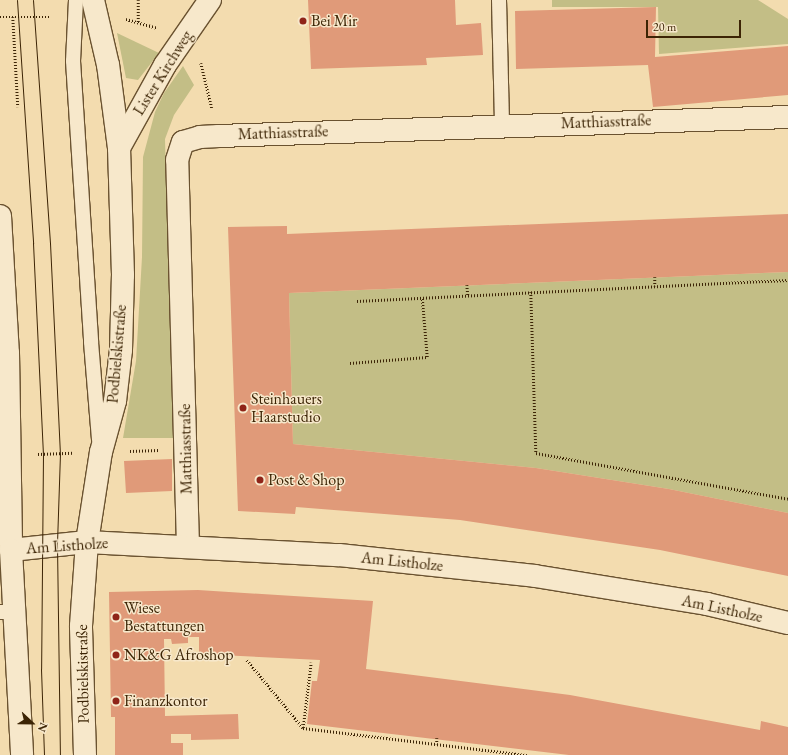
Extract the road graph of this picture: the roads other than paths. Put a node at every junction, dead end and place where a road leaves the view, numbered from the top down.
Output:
1 (76, 0) edge
2 (93, 0) edge
3 (210, 0) edge
4 (499, 0) edge
5 (788, 116) edge
6 (502, 125) junction
7 (118, 148) junction
8 (0, 216) edge
9 (3, 309) edge
10 (101, 452) junction
11 (87, 542) junction
12 (188, 546) junction
13 (12, 550) junction
14 (7, 612) edge
15 (788, 623) edge
16 (22, 755) edge
17 (86, 755) edge

1 - 10 lane
2 - 7 street, Podbielskistraße
3 - 7 street, Lister Kirchweg
4 - 6 lane
5 - 6 street, Matthiasstraße
6 - 12 street, Matthiasstraße
7 - 10 street, Podbielskistraße
8 - 9 street
9 - 13 street
10 - 11 street, Podbielskistraße
11 - 12 street, Am Listholze
11 - 13 street, Am Listholze
11 - 17 street, Podbielskistraße
12 - 15 street, Am Listholze
13 - 14 street
14 - 16 street

